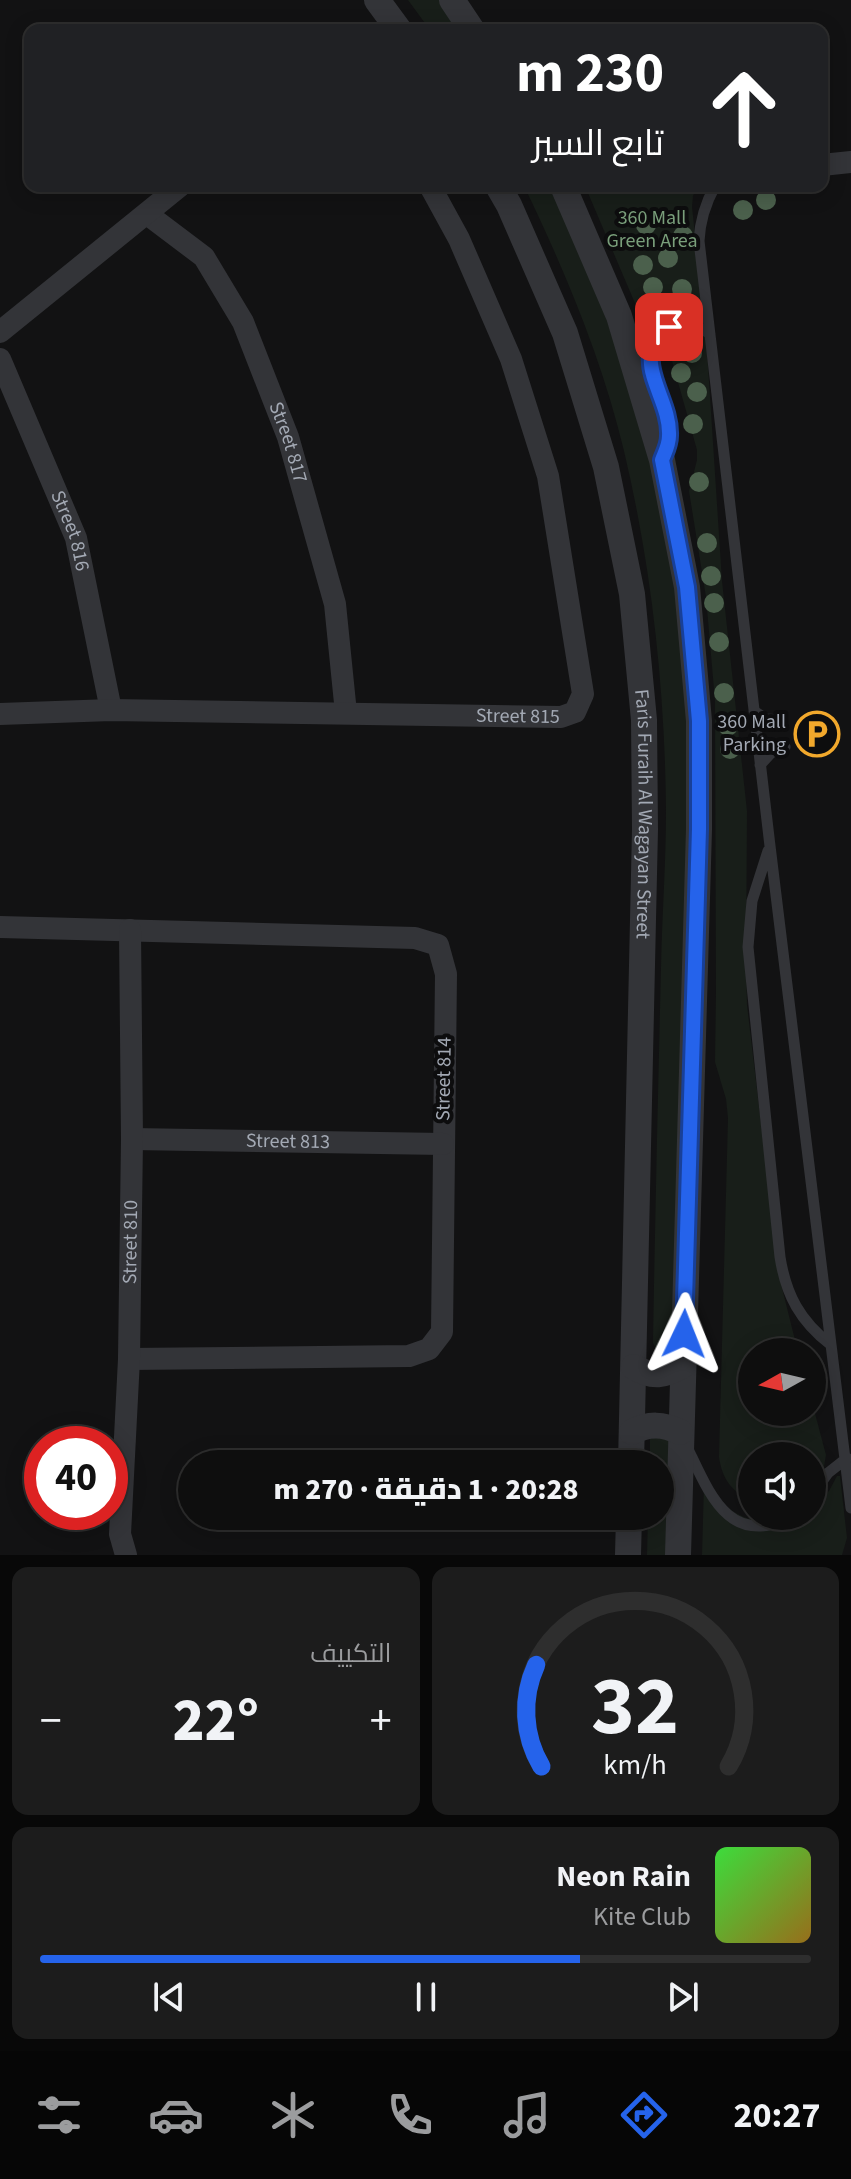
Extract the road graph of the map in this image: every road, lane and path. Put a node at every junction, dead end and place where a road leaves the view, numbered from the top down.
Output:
1 (377, 0) edge
2 (452, 0) edge
3 (395, 24) edge
4 (468, 24) edge
5 (851, 162) edge
6 (828, 164) edge
7 (173, 192) edge
8 (433, 192) edge
9 (501, 192) edge
10 (566, 192) edge
11 (712, 192) edge
12 (147, 214) junction
13 (0, 332) edge
14 (710, 334) junction
15 (0, 359) edge
16 (662, 460) junction
17 (111, 710) junction
18 (754, 711) junction
19 (346, 713) junction
20 (0, 714) edge
21 (781, 720) dead end
22 (785, 747) dead end
23 (760, 765) junction
24 (770, 846) junction
25 (0, 927) edge
26 (130, 930) junction
27 (132, 1139) junction
28 (443, 1144) junction
29 (831, 1345) junction
30 (129, 1359) junction
31 (683, 1365) junction
32 (634, 1367) junction
33 (632, 1432) junction
34 (680, 1432) junction
35 (631, 1450) edge
36 (847, 1458) edge
37 (826, 1476) edge
38 (851, 1508) edge
39 (738, 1520) edge
40 (629, 1530) edge
41 (126, 1555) edge
42 (628, 1555) edge
43 (678, 1555) edge

1 - 3 street
2 - 4 street
5 - 6 street
7 - 12 street
8 - 19 street, Street 815
9 - 32 street, Faris Furaih Al Wagayan Street
10 - 16 street
11 - 14 lane
12 - 13 street
12 - 19 street, Street 817
14 - 16 lane
14 - 18 lane
15 - 17 street, Street 816
16 - 31 street
17 - 19 street, Street 815
17 - 20 street, Street 815
18 - 21 lane
18 - 23 lane
22 - 23 lane
23 - 24 lane
24 - 29 lane
24 - 29 lane
25 - 26 street, Street 814
26 - 27 street, Street 810
26 - 28 street, Street 814
27 - 28 street, Street 813
27 - 30 street, Street 810
28 - 30 street, Street 814
29 - 36 lane
30 - 41 street, Street 810
31 - 32 street
31 - 34 street
32 - 33 street, Faris Furaih Al Wagayan Street
33 - 34 street
33 - 35 street, Faris Furaih Al Wagayan Street
34 - 39 lane
34 - 43 street
36 - 37 lane
36 - 38 lane
40 - 42 street

